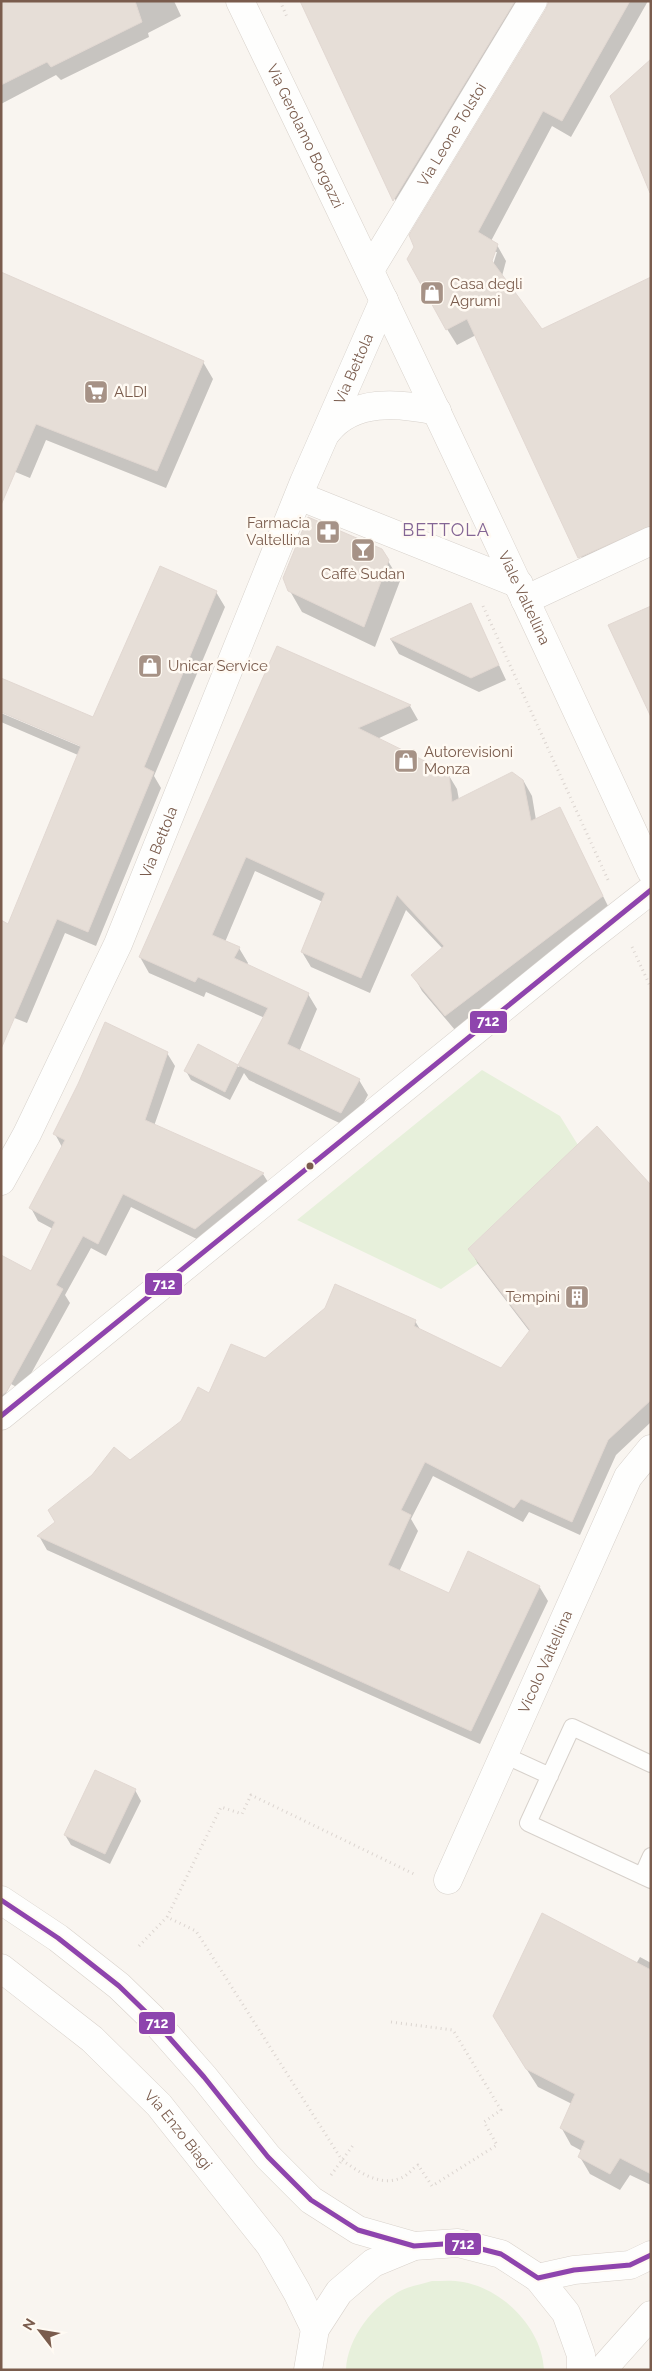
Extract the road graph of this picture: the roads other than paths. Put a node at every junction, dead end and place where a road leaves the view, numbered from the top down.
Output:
1 (240, 1) edge
2 (533, 1) edge
3 (370, 270) junction
4 (384, 300) junction
5 (437, 411) junction
6 (323, 437) junction
7 (299, 496) junction
8 (651, 541) edge
9 (522, 592) junction
10 (651, 871) edge
11 (651, 890) edge
12 (1, 1182) edge
13 (1, 1416) edge
14 (651, 1449) edge
15 (504, 1755) junction
16 (651, 1764) edge
17 (550, 1776) junction
18 (651, 1856) edge
19 (646, 1878) edge
20 (448, 1880) road end
21 (1, 1900) edge
22 (1, 1968) edge
23 (414, 2246) junction
24 (651, 2255) edge
25 (538, 2278) junction
26 (651, 2315) edge
27 (315, 2329) junction
28 (308, 2370) edge
29 (581, 2370) edge
30 (602, 2370) edge

1 - 3 street, Via Gerolamo Borgazzi
2 - 3 street, Via Leone Tolstoi
3 - 4 street, Viale Valtellina
4 - 5 street, Viale Valtellina
4 - 6 street, Via Bettola
5 - 6 street, Via Bettola
5 - 9 street, Viale Valtellina
6 - 7 street, Via Bettola
7 - 9 street
7 - 12 street, Via Bettola
8 - 9 street
9 - 10 street, Viale Valtellina
11 - 13 street
14 - 15 street, Vicolo Valtellina
15 - 17 lane
15 - 20 street, Vicolo Valtellina
16 - 17 lane
17 - 19 lane
18 - 19 lane
21 - 23 street
22 - 27 street, Via Enzo Biagi
23 - 25 street
23 - 27 street
24 - 25 street
25 - 29 street
26 - 30 street
27 - 28 street

